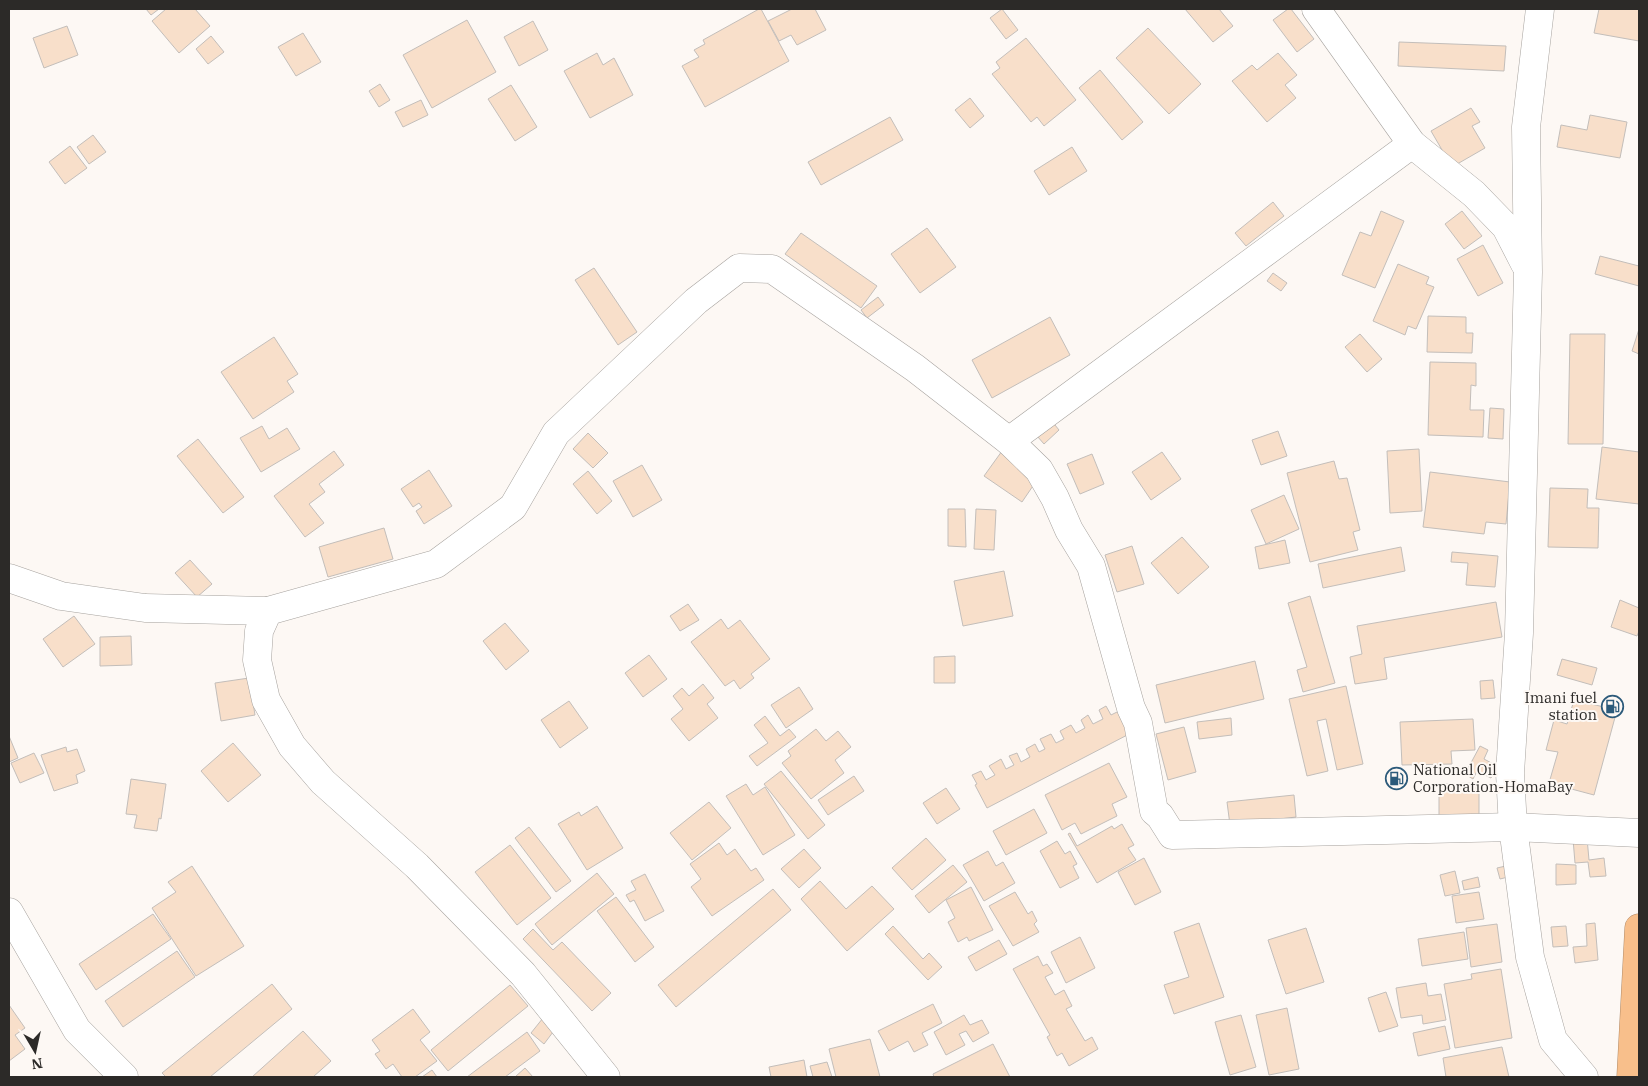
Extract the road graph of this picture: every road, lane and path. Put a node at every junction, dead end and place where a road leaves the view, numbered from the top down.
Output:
1 (1316, 9) edge
2 (1540, 9) edge
3 (1412, 144) junction
4 (1528, 272) junction
5 (1009, 441) junction
6 (9, 578) edge
7 (268, 611) junction
8 (1513, 827) junction
9 (1639, 833) edge
10 (9, 912) edge
11 (1639, 928) edge
12 (124, 1077) edge
13 (606, 1077) edge
14 (1584, 1077) edge
15 (1631, 1077) edge

1 - 3 street
2 - 4 street
3 - 4 street
3 - 5 street
4 - 8 street
5 - 7 street
5 - 8 street
6 - 7 street
7 - 13 street
8 - 9 street
8 - 14 street
10 - 12 street
11 - 15 highway

